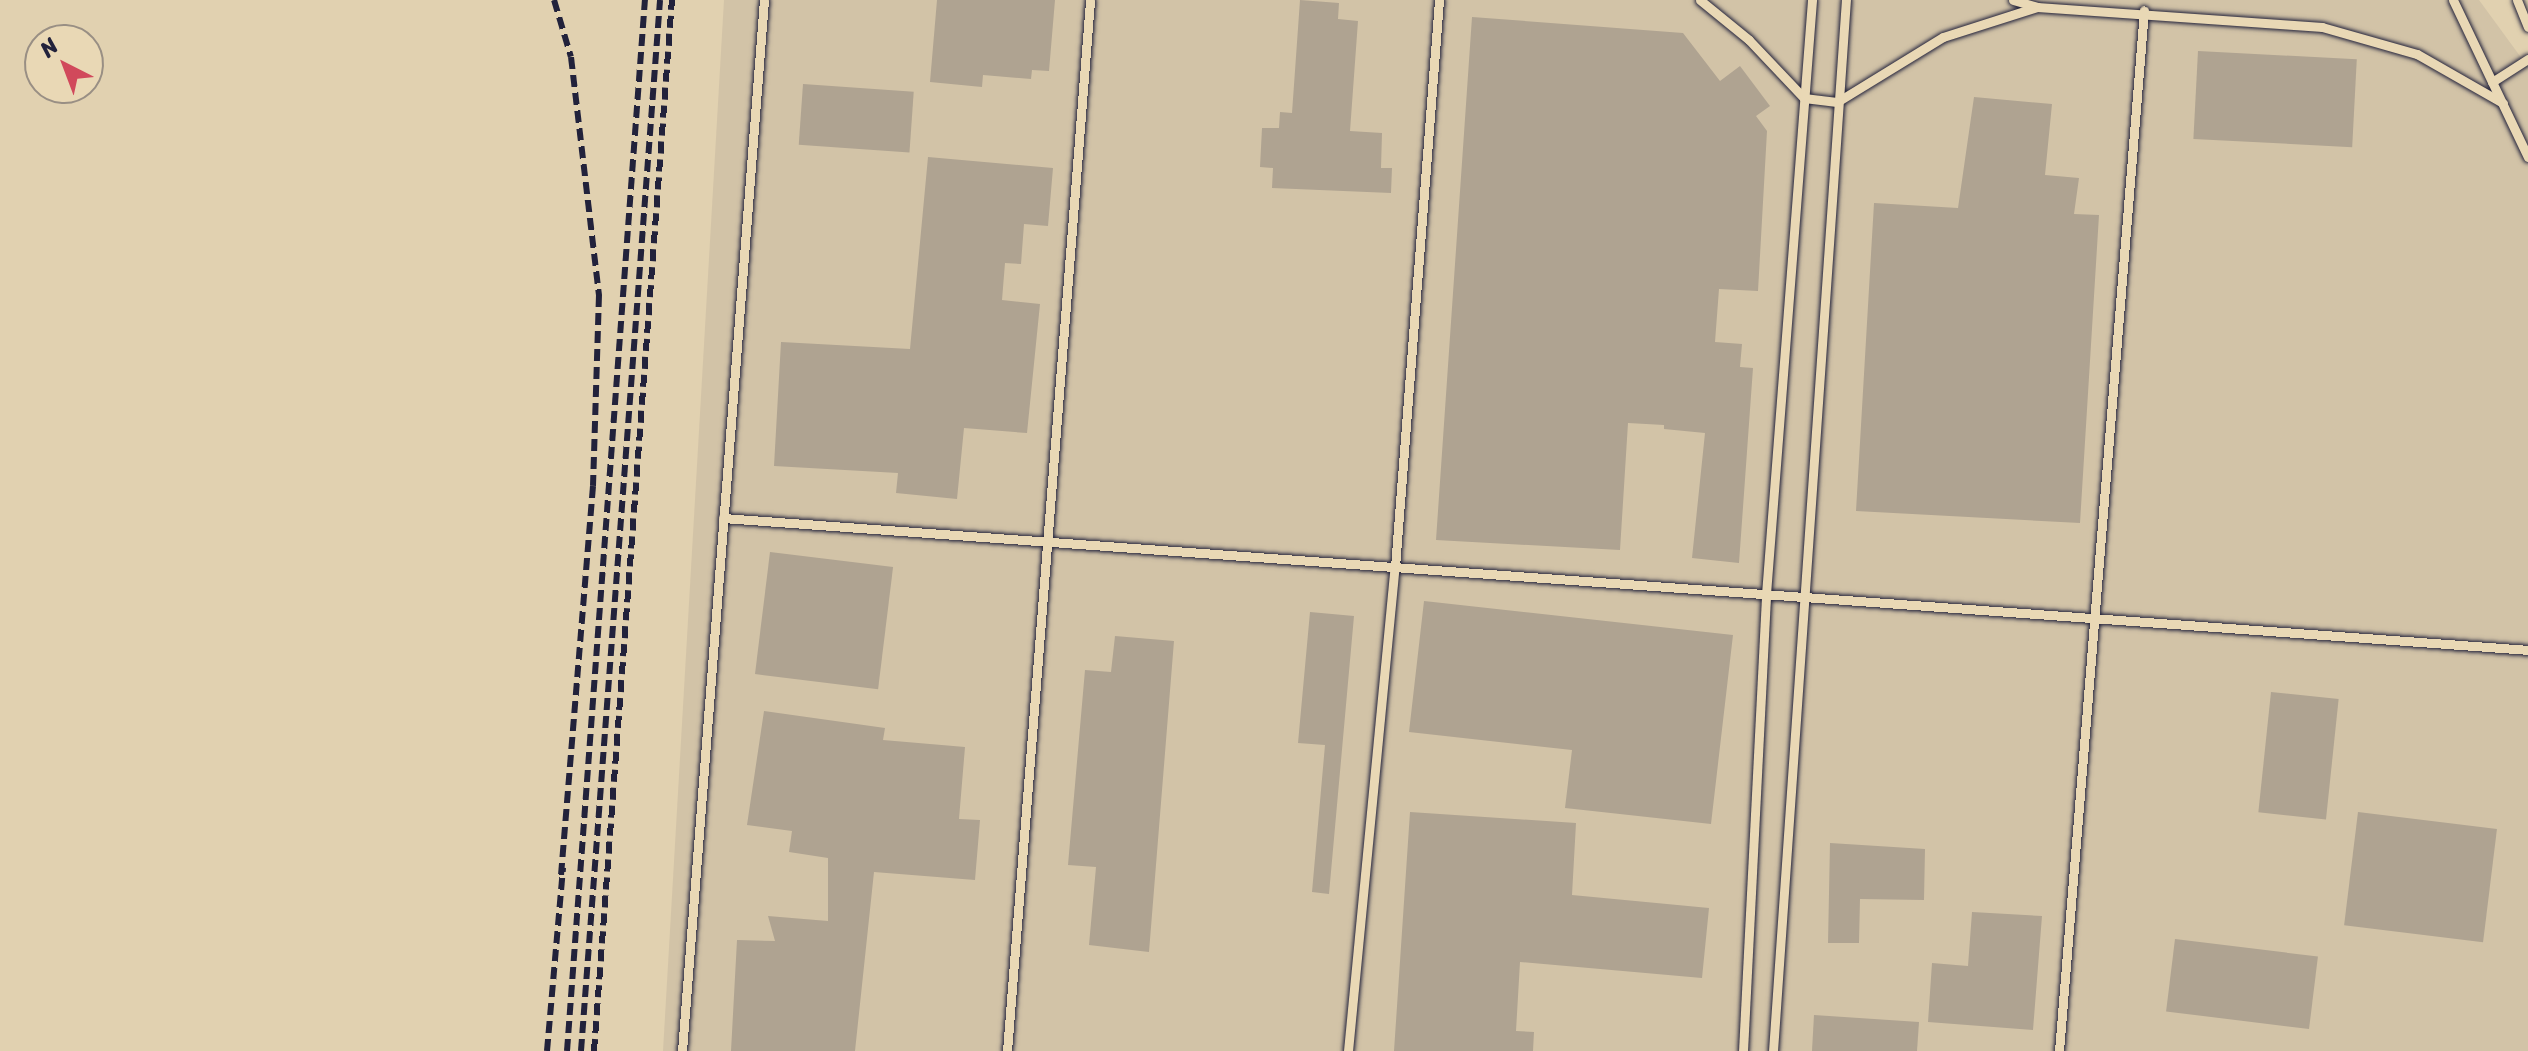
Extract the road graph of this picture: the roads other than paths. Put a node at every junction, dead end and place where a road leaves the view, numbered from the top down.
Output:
1 (764, 0) edge
2 (1090, 0) edge
3 (1439, 0) edge
4 (1700, 0) edge
5 (1812, 0) edge
6 (1846, 0) edge
7 (2013, 0) edge
8 (2453, 0) edge
9 (2517, 0) edge
10 (2037, 7) junction
11 (2144, 10) junction
12 (2528, 27) edge
13 (2528, 59) edge
14 (2492, 82) junction
15 (1804, 98) junction
16 (1837, 102) junction
17 (2503, 103) junction
18 (2528, 157) edge
19 (723, 518) junction
20 (1047, 542) junction
21 (1395, 567) junction
22 (1766, 594) junction
23 (1802, 594) junction
24 (2092, 618) junction
25 (2528, 650) edge
26 (682, 1051) edge
27 (1007, 1051) edge
28 (1348, 1051) edge
29 (1743, 1051) edge
30 (1773, 1051) edge
31 (2059, 1051) edge

1 - 19 lane
2 - 20 lane
3 - 21 lane
4 - 15 lane
5 - 15 lane
6 - 16 lane
7 - 10 lane
8 - 14 lane
9 - 12 lane
10 - 11 lane
10 - 16 lane
11 - 17 lane
11 - 24 lane
13 - 14 lane
14 - 17 lane
15 - 16 lane
15 - 22 lane
16 - 23 lane
17 - 18 lane
19 - 20 lane
19 - 26 lane
20 - 21 lane
20 - 27 lane
21 - 22 lane
21 - 28 lane
22 - 23 lane
22 - 29 lane
23 - 24 lane
23 - 30 lane
24 - 25 lane
24 - 31 lane

